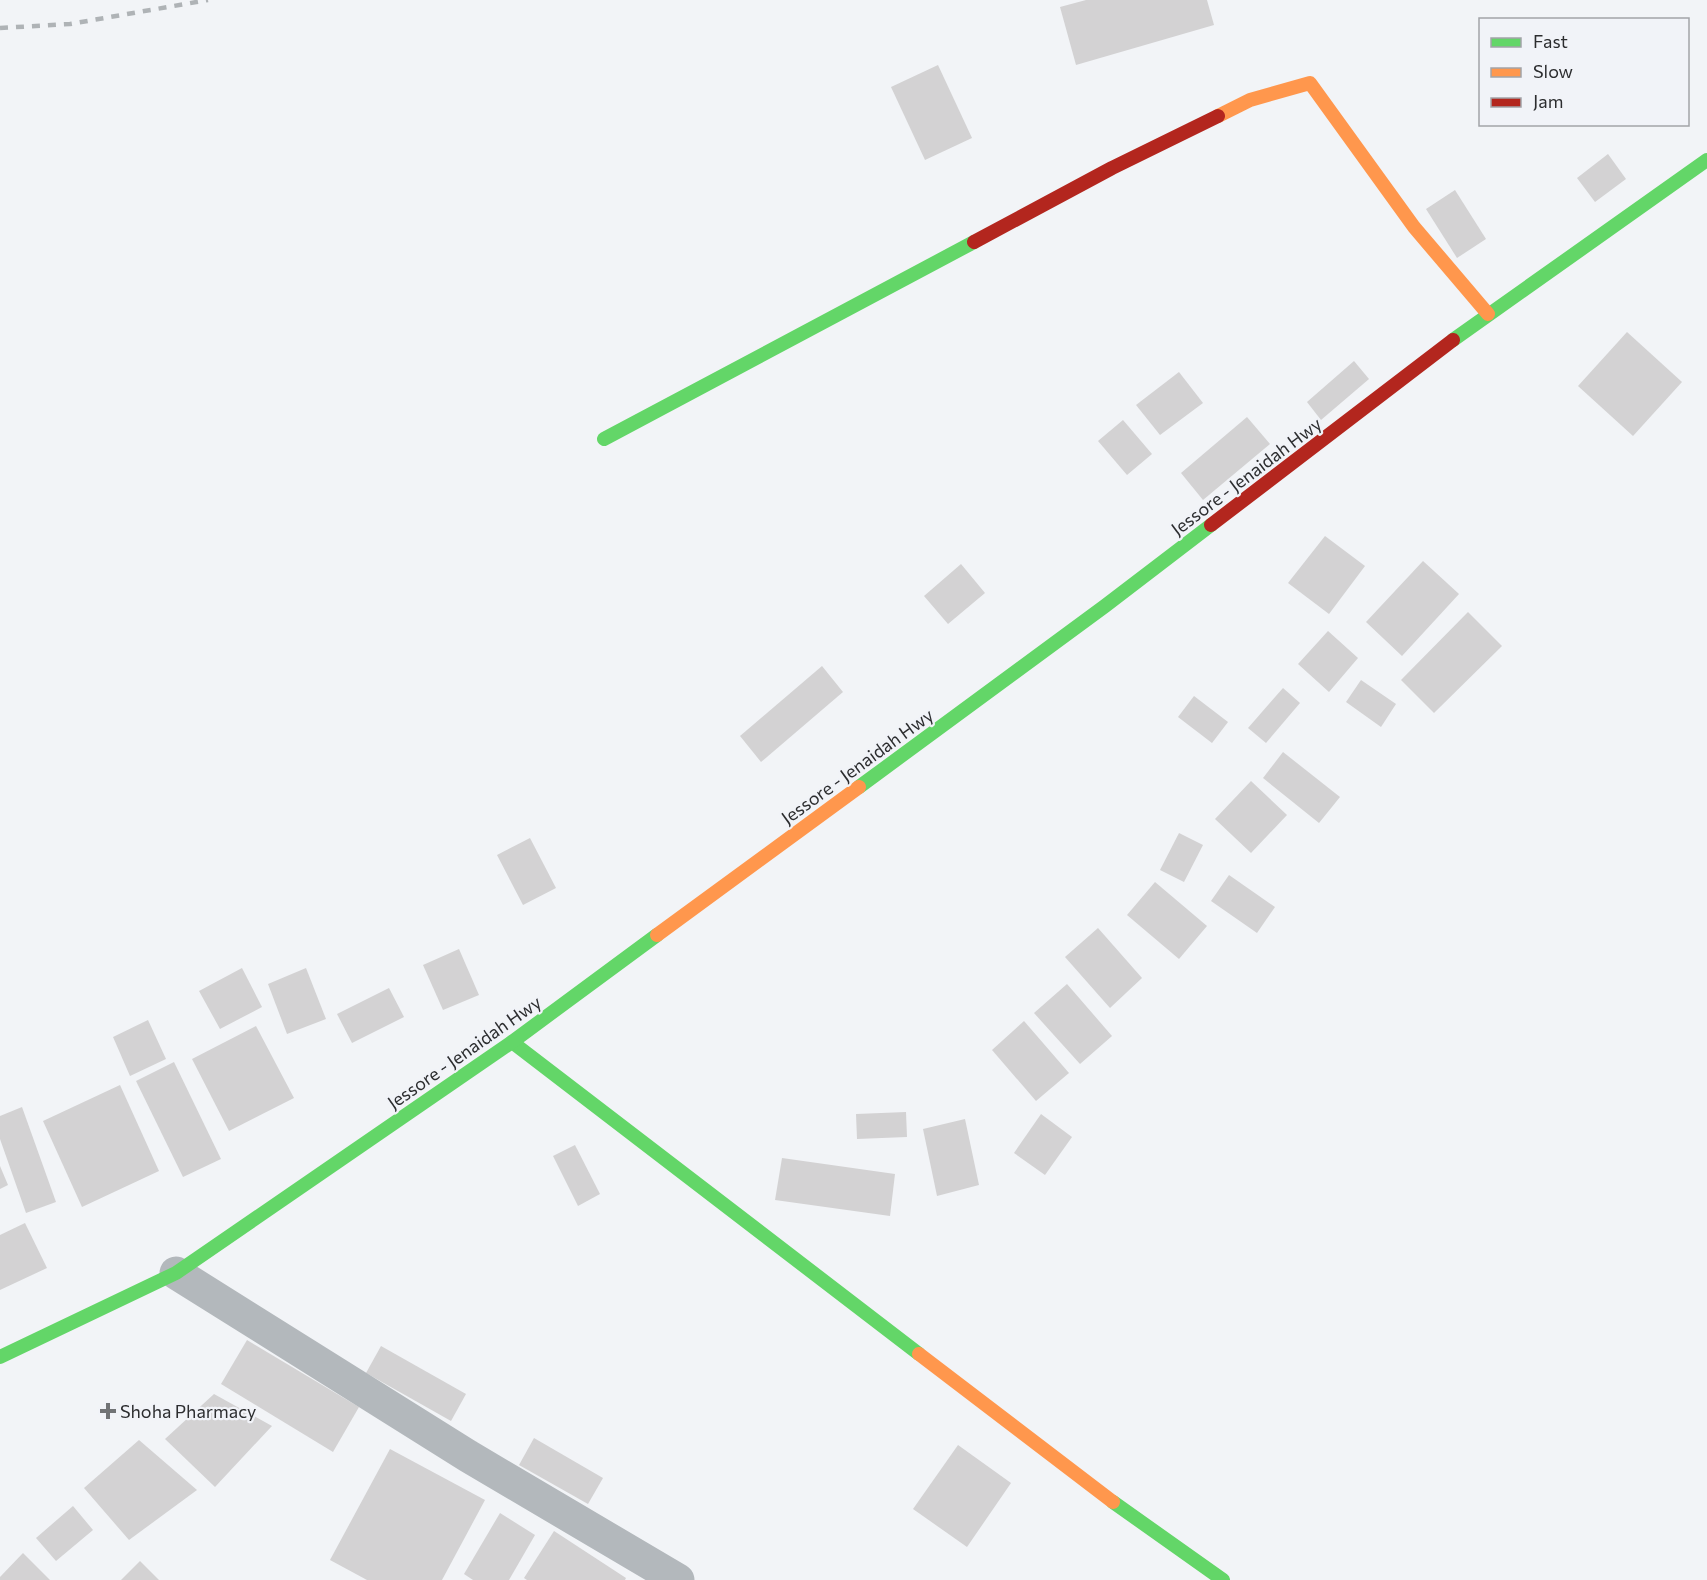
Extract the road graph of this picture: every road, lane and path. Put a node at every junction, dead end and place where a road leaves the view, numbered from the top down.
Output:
1 (1707, 160) edge
2 (1488, 314) junction
3 (604, 439) dead end
4 (512, 1042) junction
5 (176, 1273) junction
6 (0, 1357) edge
7 (678, 1580) edge
8 (1223, 1580) edge

1 - 2 main road, Jessore - Jenaidah Hwy
2 - 3 main road
2 - 4 main road, Jessore - Jenaidah Hwy
4 - 5 main road, Jessore - Jenaidah Hwy
4 - 8 main road
5 - 6 main road, Jessore - Jenaidah Hwy
5 - 7 street

